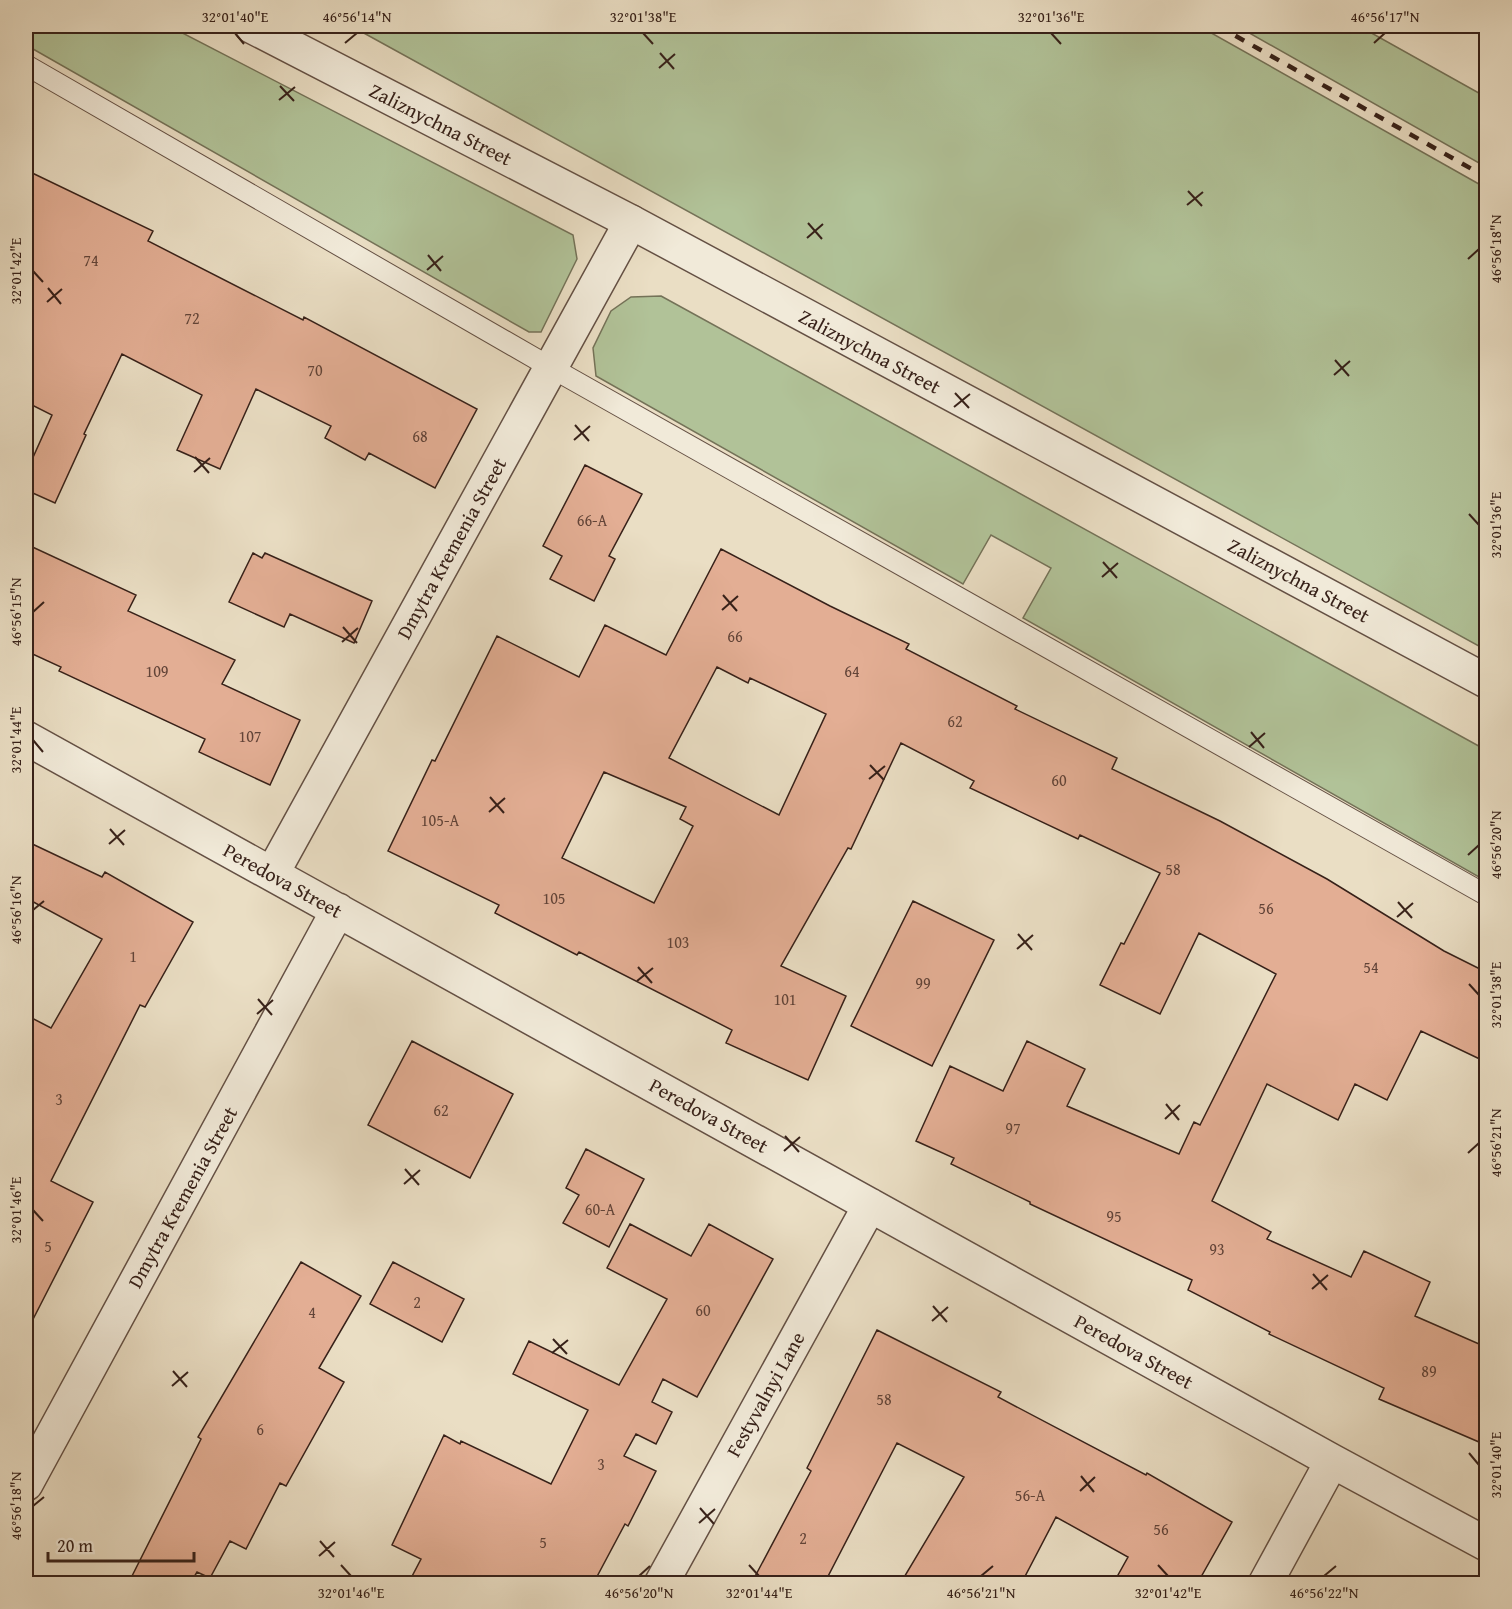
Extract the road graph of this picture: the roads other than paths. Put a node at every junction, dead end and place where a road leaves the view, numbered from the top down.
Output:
1 (251, 26) edge
2 (26, 65) edge
3 (631, 222) junction
4 (550, 367) junction
5 (1486, 681) edge
6 (26, 738) edge
7 (272, 874) junction
8 (1486, 895) edge
9 (338, 910) junction
10 (870, 1204) junction
11 (1332, 1461) junction
12 (26, 1484) edge
13 (1486, 1544) edge
14 (660, 1584) edge
15 (1264, 1584) edge

1 - 3 street, Zaliznychna Street
2 - 4 lane
3 - 4 street, Dmytra Kremenia Street
3 - 5 street, Zaliznychna Street
4 - 7 street, Dmytra Kremenia Street
4 - 8 lane
6 - 7 street, Peredova Street
7 - 9 street, Peredova Street
9 - 10 street, Peredova Street
9 - 12 street, Dmytra Kremenia Street
10 - 11 street, Peredova Street
10 - 14 street, Festyvalnyi Lane
11 - 13 street, Peredova Street
11 - 15 street

